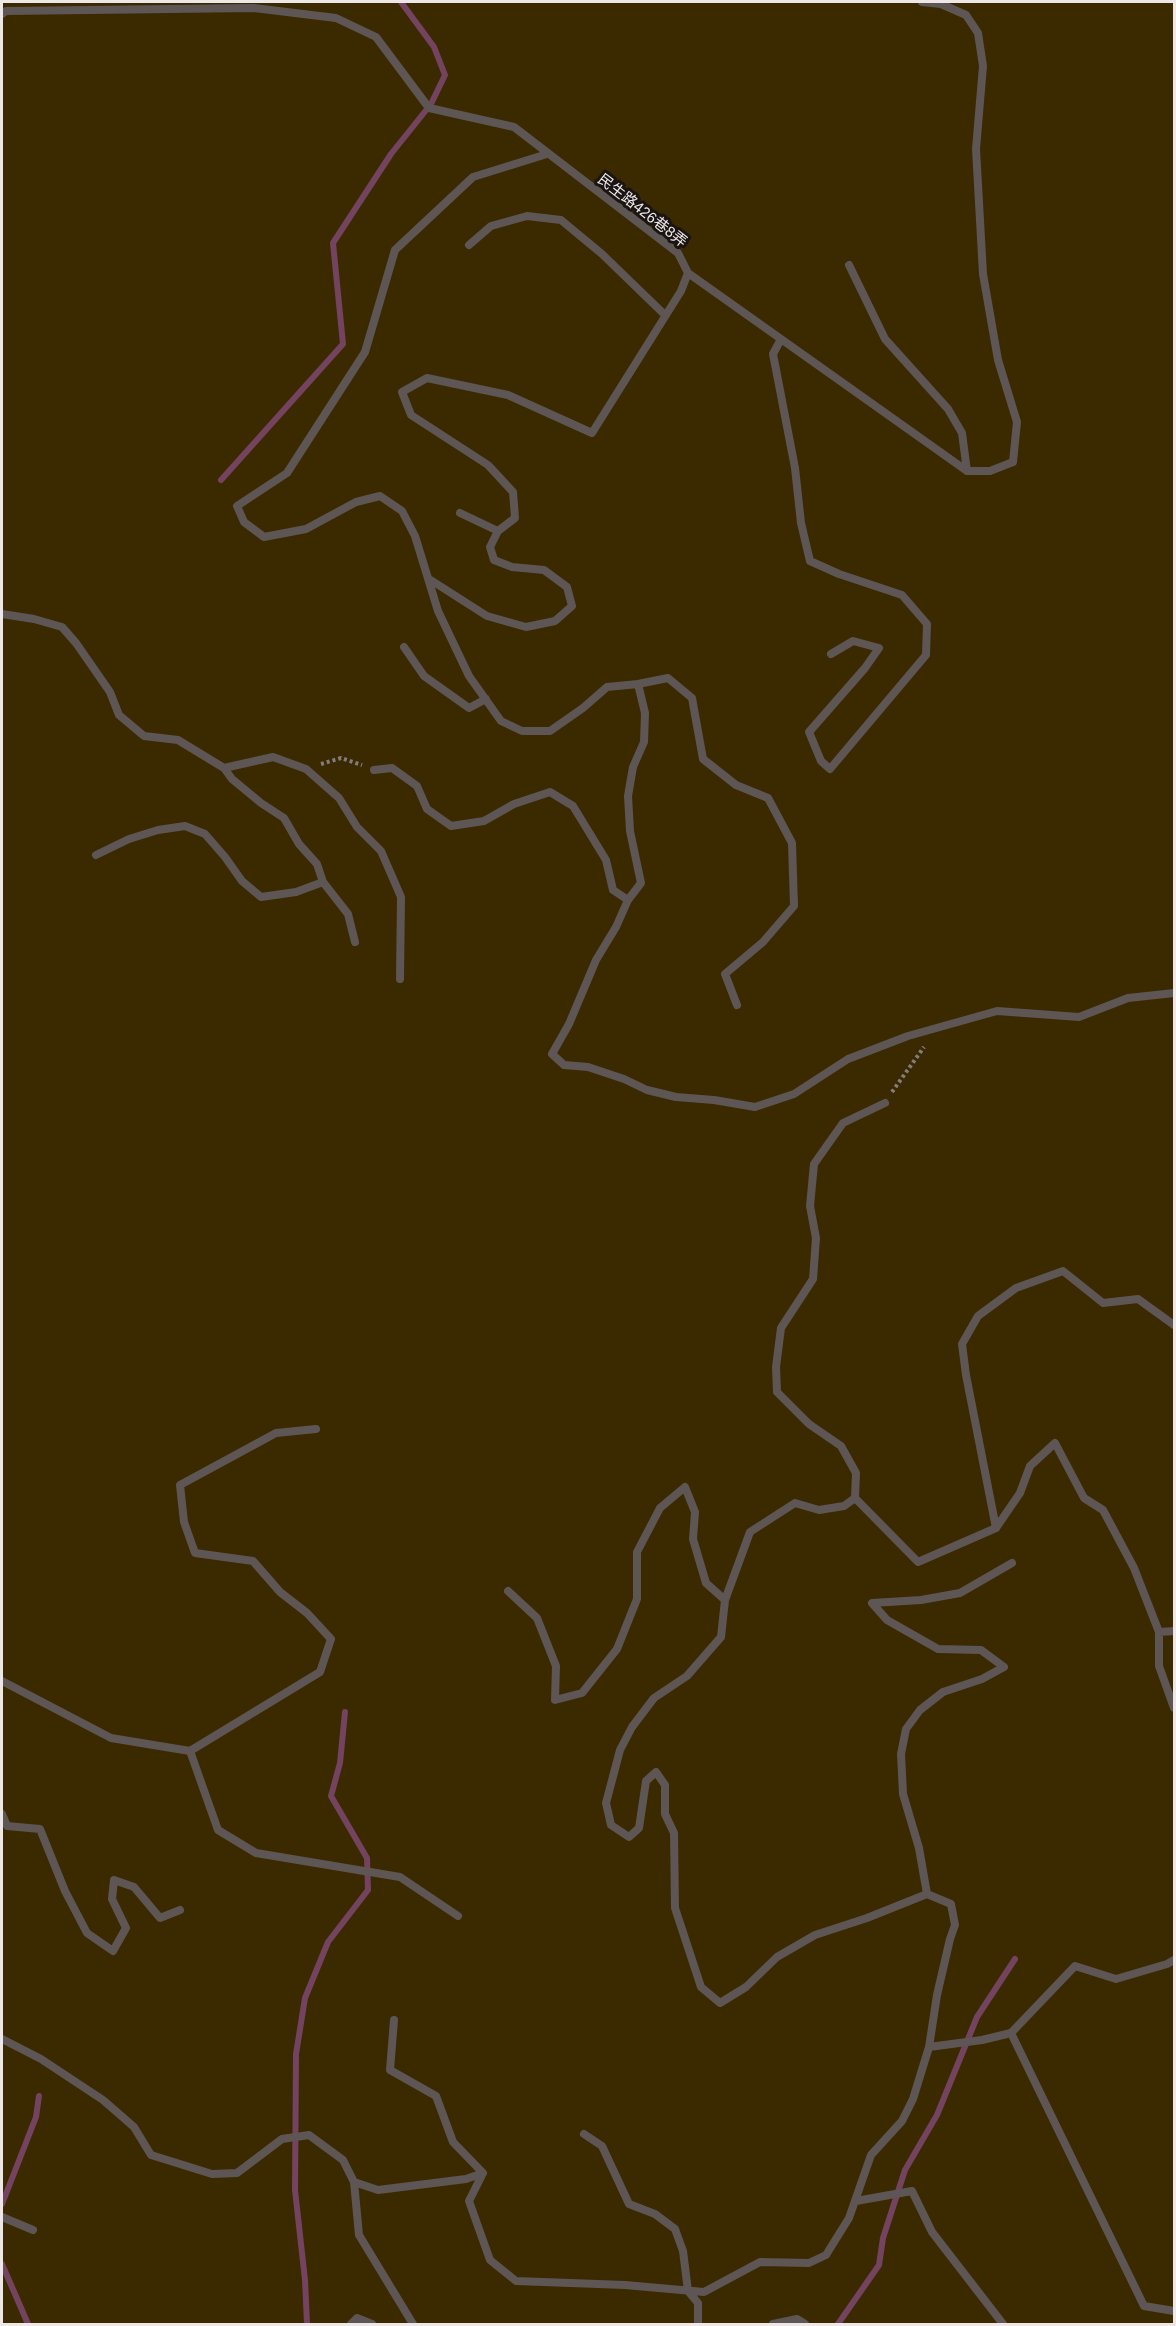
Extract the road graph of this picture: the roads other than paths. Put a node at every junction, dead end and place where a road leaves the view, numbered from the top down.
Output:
1 (922, 2) edge
2 (2, 14) edge
3 (547, 154) junction
4 (469, 245) dead end
5 (849, 265) dead end
6 (688, 273) junction
7 (665, 315) junction
8 (781, 339) junction
9 (967, 471) junction
10 (459, 513) dead end
11 (498, 531) junction
12 (429, 579) junction
13 (2, 614) edge
14 (404, 647) dead end
15 (831, 654) dead end
16 (638, 684) junction
17 (486, 699) junction
18 (224, 768) junction
19 (374, 770) road end
20 (96, 855) dead end
21 (323, 882) junction
22 (628, 900) junction
23 (355, 942) dead end
24 (400, 979) dead end
25 (1174, 993) edge
26 (737, 1005) dead end
27 (885, 1103) road end
28 (1174, 1326) edge
29 (316, 1429) dead end
30 (855, 1498) junction
31 (996, 1528) junction
32 (1012, 1563) dead end
33 (508, 1591) dead end
34 (725, 1600) junction
35 (1174, 1631) edge
36 (1160, 1632) junction
37 (2, 1681) edge
38 (1171, 1690) edge
39 (1174, 1708) edge
40 (190, 1751) junction
41 (2, 1814) edge
42 (927, 1894) junction
43 (180, 1910) dead end
44 (458, 1916) dead end
45 (1174, 1960) edge
46 (394, 2020) dead end
47 (1011, 2033) junction
48 (2, 2039) edge
49 (929, 2047) junction
50 (584, 2134) dead end
51 (483, 2173) junction
52 (354, 2182) junction
53 (856, 2201) junction
54 (2, 2217) edge
55 (33, 2230) dead end
56 (688, 2291) junction
57 (1174, 2311) edge
58 (351, 2325) edge
59 (372, 2325) edge
60 (413, 2325) edge
61 (698, 2325) edge
62 (773, 2325) edge
63 (805, 2325) edge
64 (1003, 2325) edge

1 - 9 lane
2 - 3 lane, 民生路426巷8弄
3 - 6 lane, 民生路426巷8弄
3 - 12 lane
4 - 7 lane
5 - 9 lane
6 - 7 lane
6 - 8 lane
7 - 11 lane
8 - 9 lane
8 - 15 lane
10 - 11 lane
11 - 12 lane
12 - 17 lane
13 - 18 lane
14 - 17 lane
16 - 17 lane
16 - 22 lane
16 - 26 lane
18 - 21 lane
18 - 24 lane
19 - 22 lane
20 - 21 lane
21 - 23 lane
22 - 25 lane
27 - 30 lane
28 - 31 lane
29 - 40 lane
30 - 31 lane
30 - 34 lane
31 - 36 lane
32 - 42 lane
33 - 34 lane
34 - 42 lane
35 - 36 lane
36 - 38 lane
37 - 40 lane
38 - 39 lane
40 - 44 lane
41 - 43 lane
42 - 49 lane
45 - 47 lane
46 - 51 lane
47 - 49 lane
47 - 57 lane
48 - 52 lane
49 - 53 lane
50 - 56 lane
51 - 52 lane
51 - 56 lane
52 - 60 lane
53 - 56 lane
53 - 64 lane
54 - 55 lane
56 - 61 lane
58 - 59 lane
62 - 63 lane

